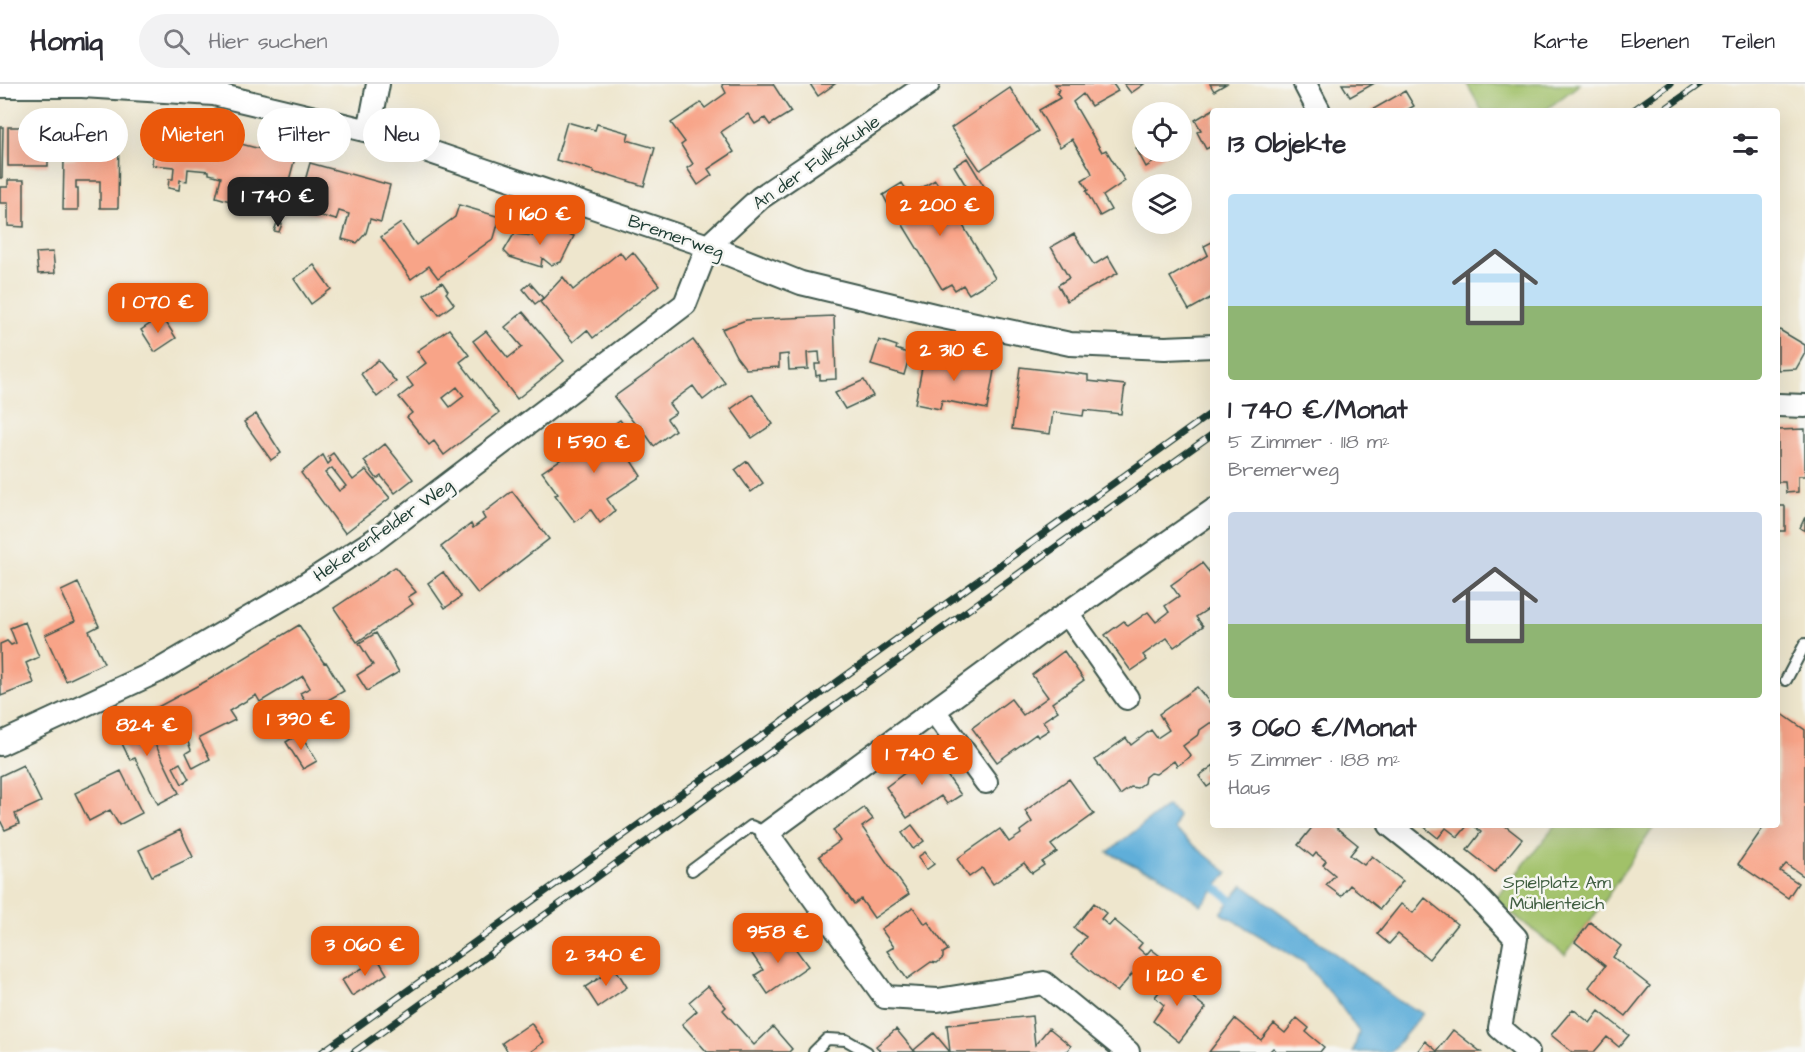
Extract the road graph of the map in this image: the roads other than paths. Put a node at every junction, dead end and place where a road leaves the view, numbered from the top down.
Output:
1 (378, 84) edge
2 (928, 84) edge
3 (1305, 84) edge
4 (81, 85) edge
5 (0, 86) edge
6 (373, 108) edge
7 (1317, 108) edge
8 (363, 129) edge
9 (440, 154) edge
10 (708, 246) junction
11 (1210, 346) edge
12 (1780, 405) edge
13 (1805, 406) edge
14 (1210, 515) edge
15 (1067, 613) junction
16 (1805, 644) edge
17 (1786, 680) dead end
18 (1127, 698) dead end
19 (934, 711) junction
20 (0, 744) edge
21 (986, 782) dead end
22 (1394, 828) edge
23 (767, 832) junction
24 (692, 870) dead end
25 (814, 1052) edge
26 (867, 1052) edge
27 (1128, 1052) edge
28 (1528, 1052) edge

1 - 6 street
2 - 10 street, An der Fulkskuhle
3 - 7 street
4 - 5 street, Bremerweg
4 - 8 street, Bremerweg
9 - 10 street, Bremerweg
10 - 11 street, Bremerweg
10 - 20 street, Hekerenfelder Weg
12 - 13 street
14 - 15 street
15 - 18 street
15 - 19 street
16 - 17 lane
19 - 21 street
19 - 23 street
22 - 28 street
23 - 24 lane
23 - 27 street
25 - 26 lane

